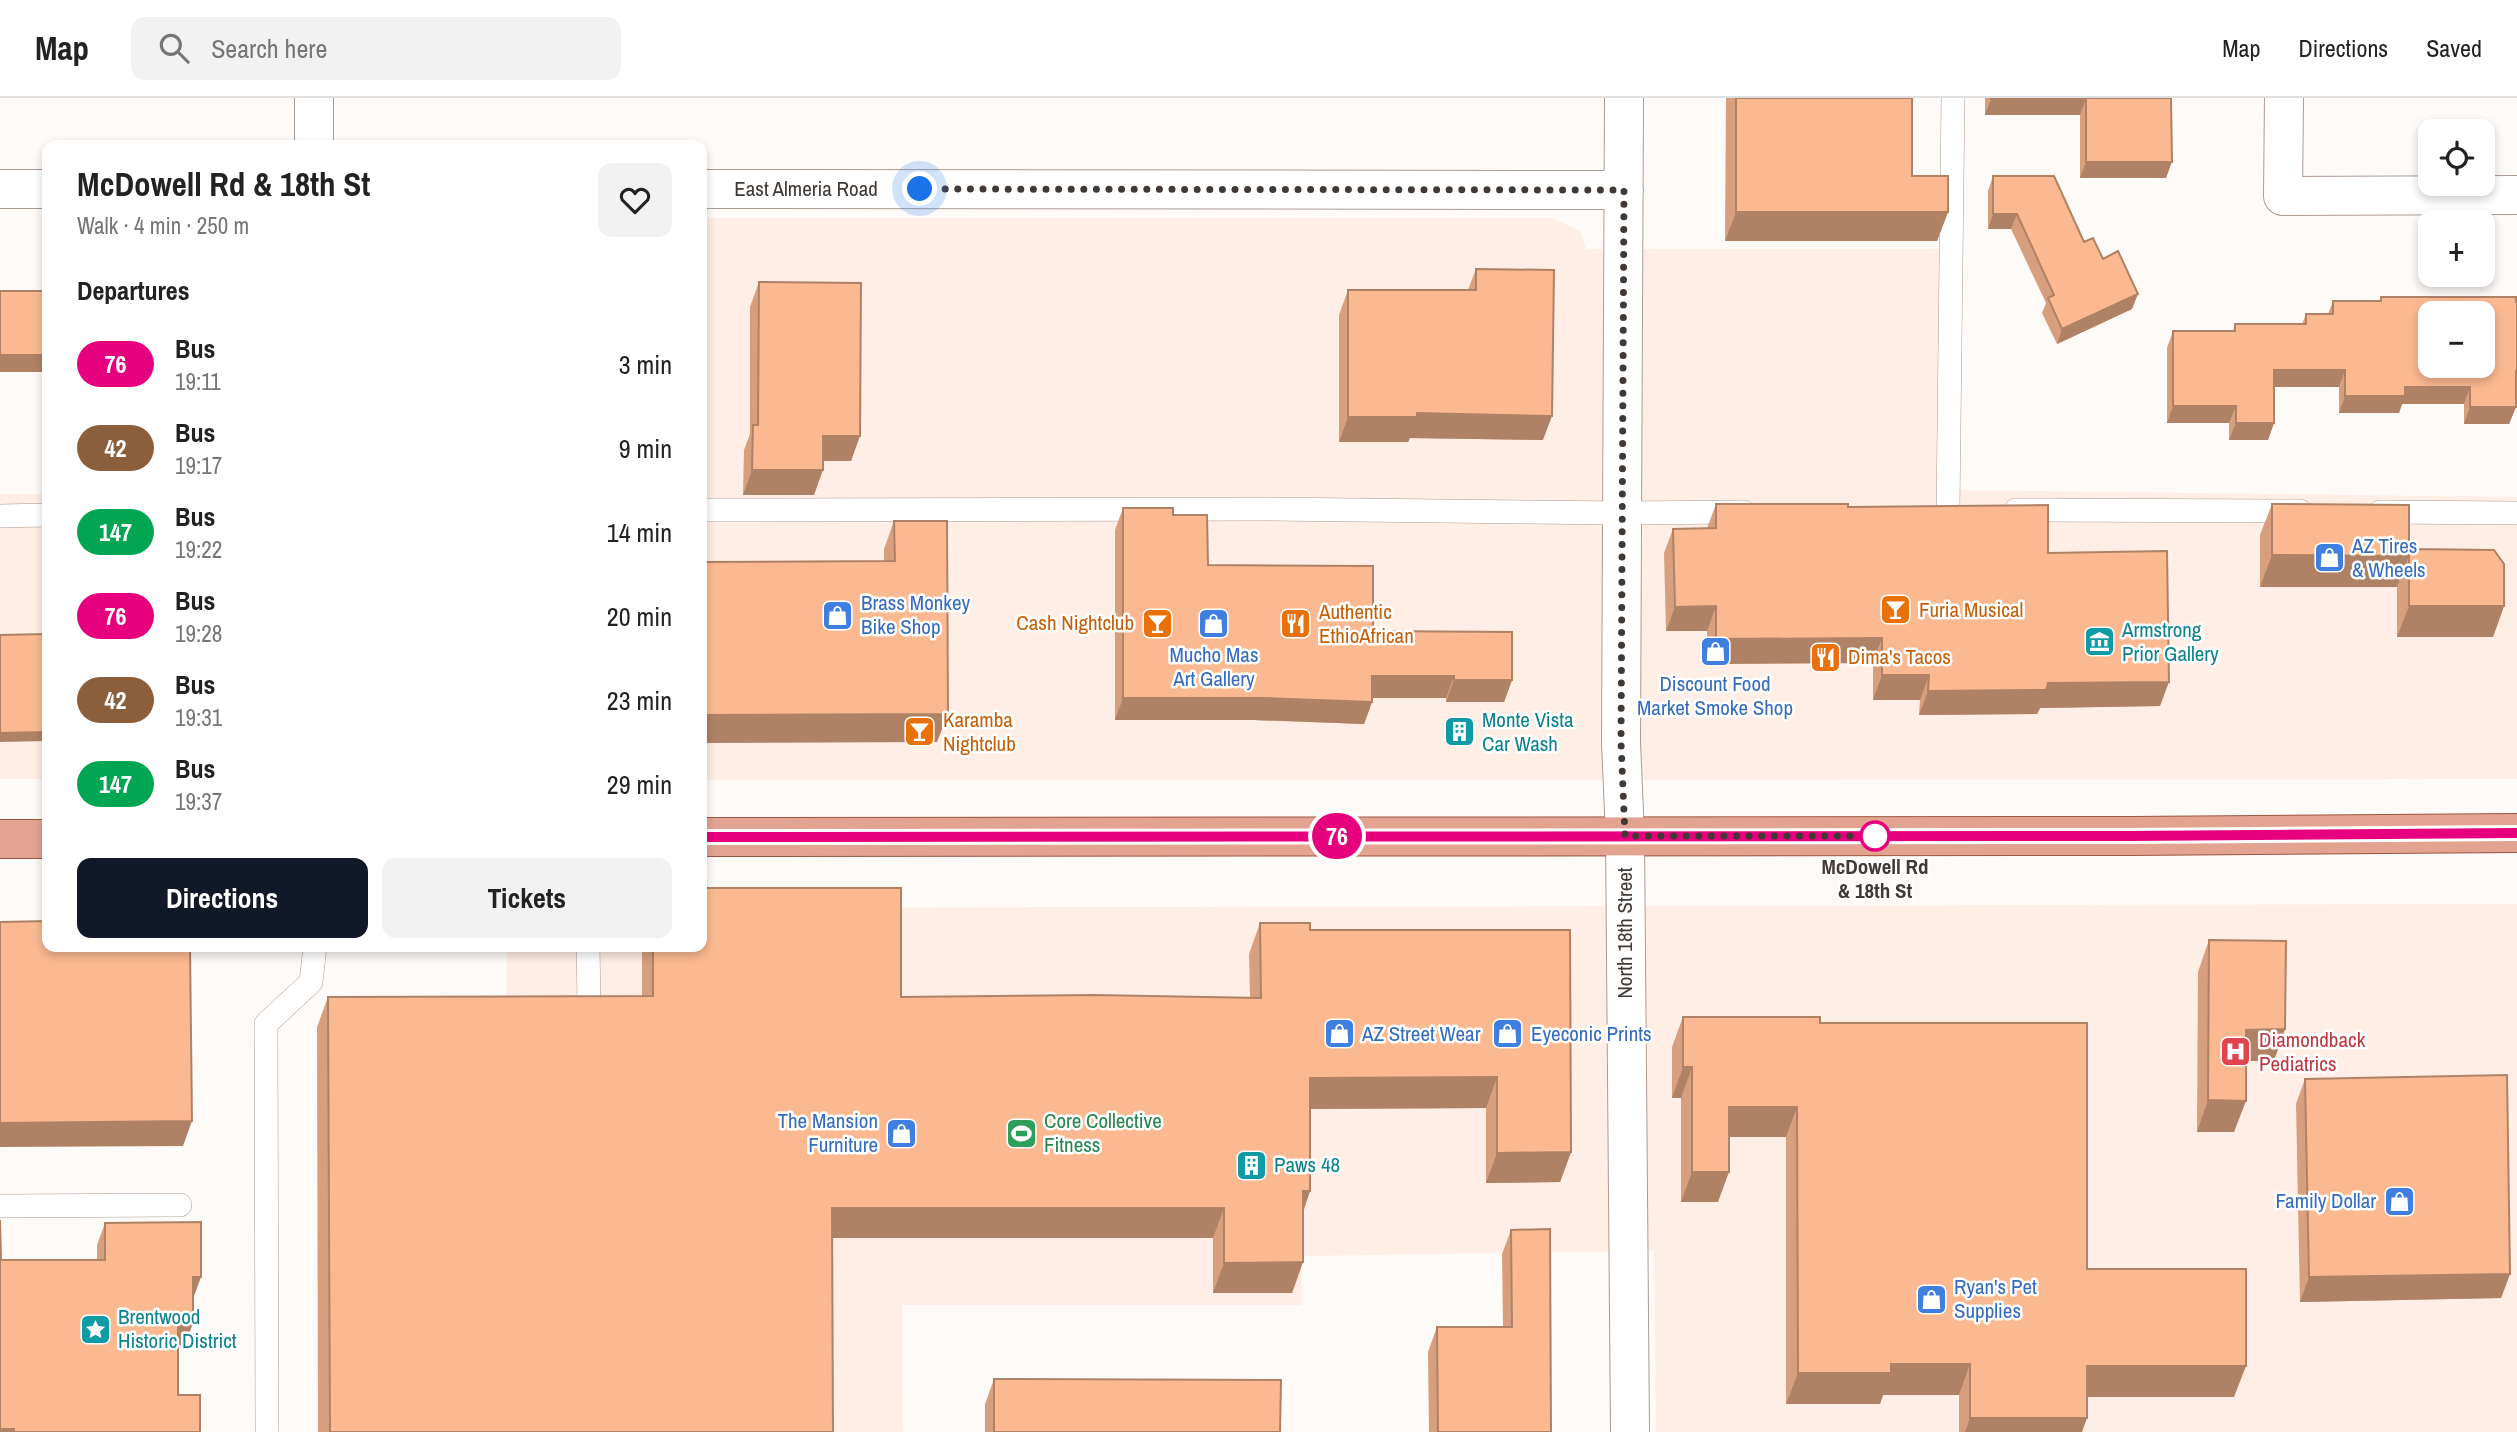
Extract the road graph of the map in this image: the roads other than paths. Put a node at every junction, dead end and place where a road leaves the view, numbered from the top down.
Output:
1 (314, 98) edge
2 (1624, 98) edge
3 (1953, 98) edge
4 (2284, 98) edge
5 (314, 140) edge
6 (0, 189) edge
7 (42, 189) edge
8 (707, 189) edge
9 (1624, 190) junction
10 (2517, 194) edge
11 (1948, 509) junction
12 (707, 510) edge
13 (1921, 510) edge
14 (1770, 511) edge
15 (2323, 512) edge
16 (2364, 512) edge
17 (1623, 513) junction
18 (2517, 513) edge
19 (42, 515) edge
20 (0, 516) edge
21 (2517, 833) edge
22 (1625, 836) junction
23 (707, 837) edge
24 (0, 839) edge
25 (42, 839) edge
26 (314, 952) edge
27 (588, 952) edge
28 (589, 1001) edge
29 (180, 1205) dead end
30 (0, 1206) edge
31 (267, 1432) edge
32 (1630, 1432) edge

1 - 5 street
2 - 9 street, North 18th Street
3 - 11 lane
4 - 10 street
6 - 7 street
8 - 9 street, East Almeria Road
9 - 17 street, North 18th Street
11 - 13 lane
11 - 15 lane
12 - 17 lane
14 - 17 lane
16 - 18 lane
17 - 22 street, North 18th Street
19 - 20 lane
21 - 22 main road
22 - 23 main road
22 - 32 street, North 18th Street
24 - 25 main road
26 - 31 lane
27 - 28 lane
29 - 30 lane

